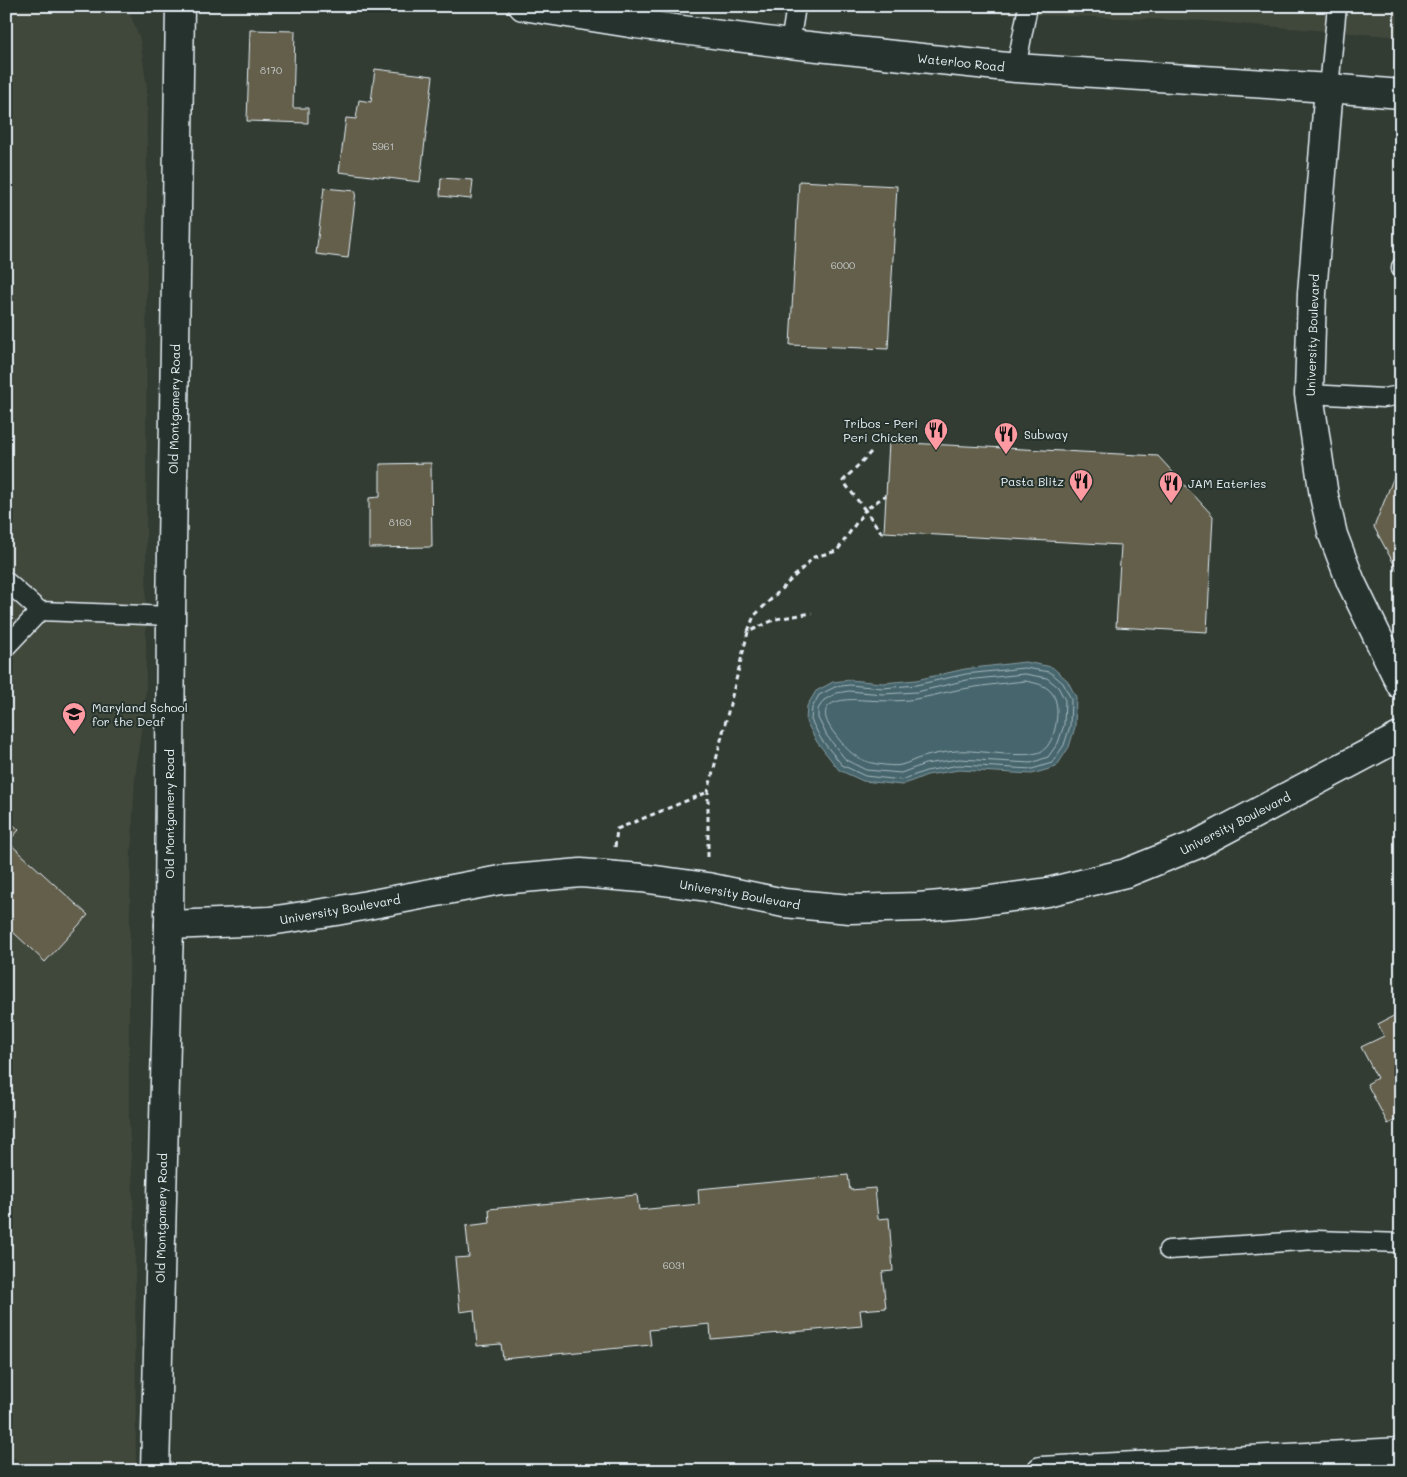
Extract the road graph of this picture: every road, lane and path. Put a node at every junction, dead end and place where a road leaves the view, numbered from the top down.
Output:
1 (180, 6) edge
2 (523, 6) edge
3 (796, 6) edge
4 (1028, 6) edge
5 (1337, 6) edge
6 (790, 44) junction
7 (1016, 68) junction
8 (1329, 88) junction
9 (1401, 94) edge
10 (1308, 394) junction
11 (1401, 395) edge
12 (871, 452) dead end
13 (886, 495) dead end
14 (865, 510) junction
15 (884, 536) dead end
16 (6, 581) edge
17 (40, 611) junction
18 (812, 613) dead end
19 (171, 616) junction
20 (748, 632) junction
21 (6, 646) edge
22 (1401, 685) edge
23 (1401, 736) edge
24 (708, 792) junction
25 (613, 875) junction
26 (708, 887) junction
27 (168, 925) junction
28 (1401, 1243) edge
29 (1168, 1250) dead end
30 (1401, 1452) edge
31 (155, 1471) edge
32 (1041, 1471) edge

1 - 19 main road, Old Montgomery Road
2 - 6 main road, Waterloo Road
3 - 6 lane
4 - 7 lane
5 - 8 lane
6 - 7 main road, Waterloo Road
7 - 8 main road, Waterloo Road
8 - 9 main road, Waterloo Road
8 - 10 main road, University Boulevard
10 - 11 lane
10 - 22 main road, University Boulevard
12 - 14 path
13 - 14 path
14 - 15 path
14 - 20 path
16 - 17 lane
17 - 19 lane
17 - 21 lane
18 - 20 path
19 - 27 main road, Old Montgomery Road
20 - 24 path
23 - 26 main road, University Boulevard
24 - 25 path
24 - 26 path
25 - 26 main road, University Boulevard
25 - 27 main road, University Boulevard
27 - 31 main road, Old Montgomery Road
28 - 29 lane
30 - 32 main road

